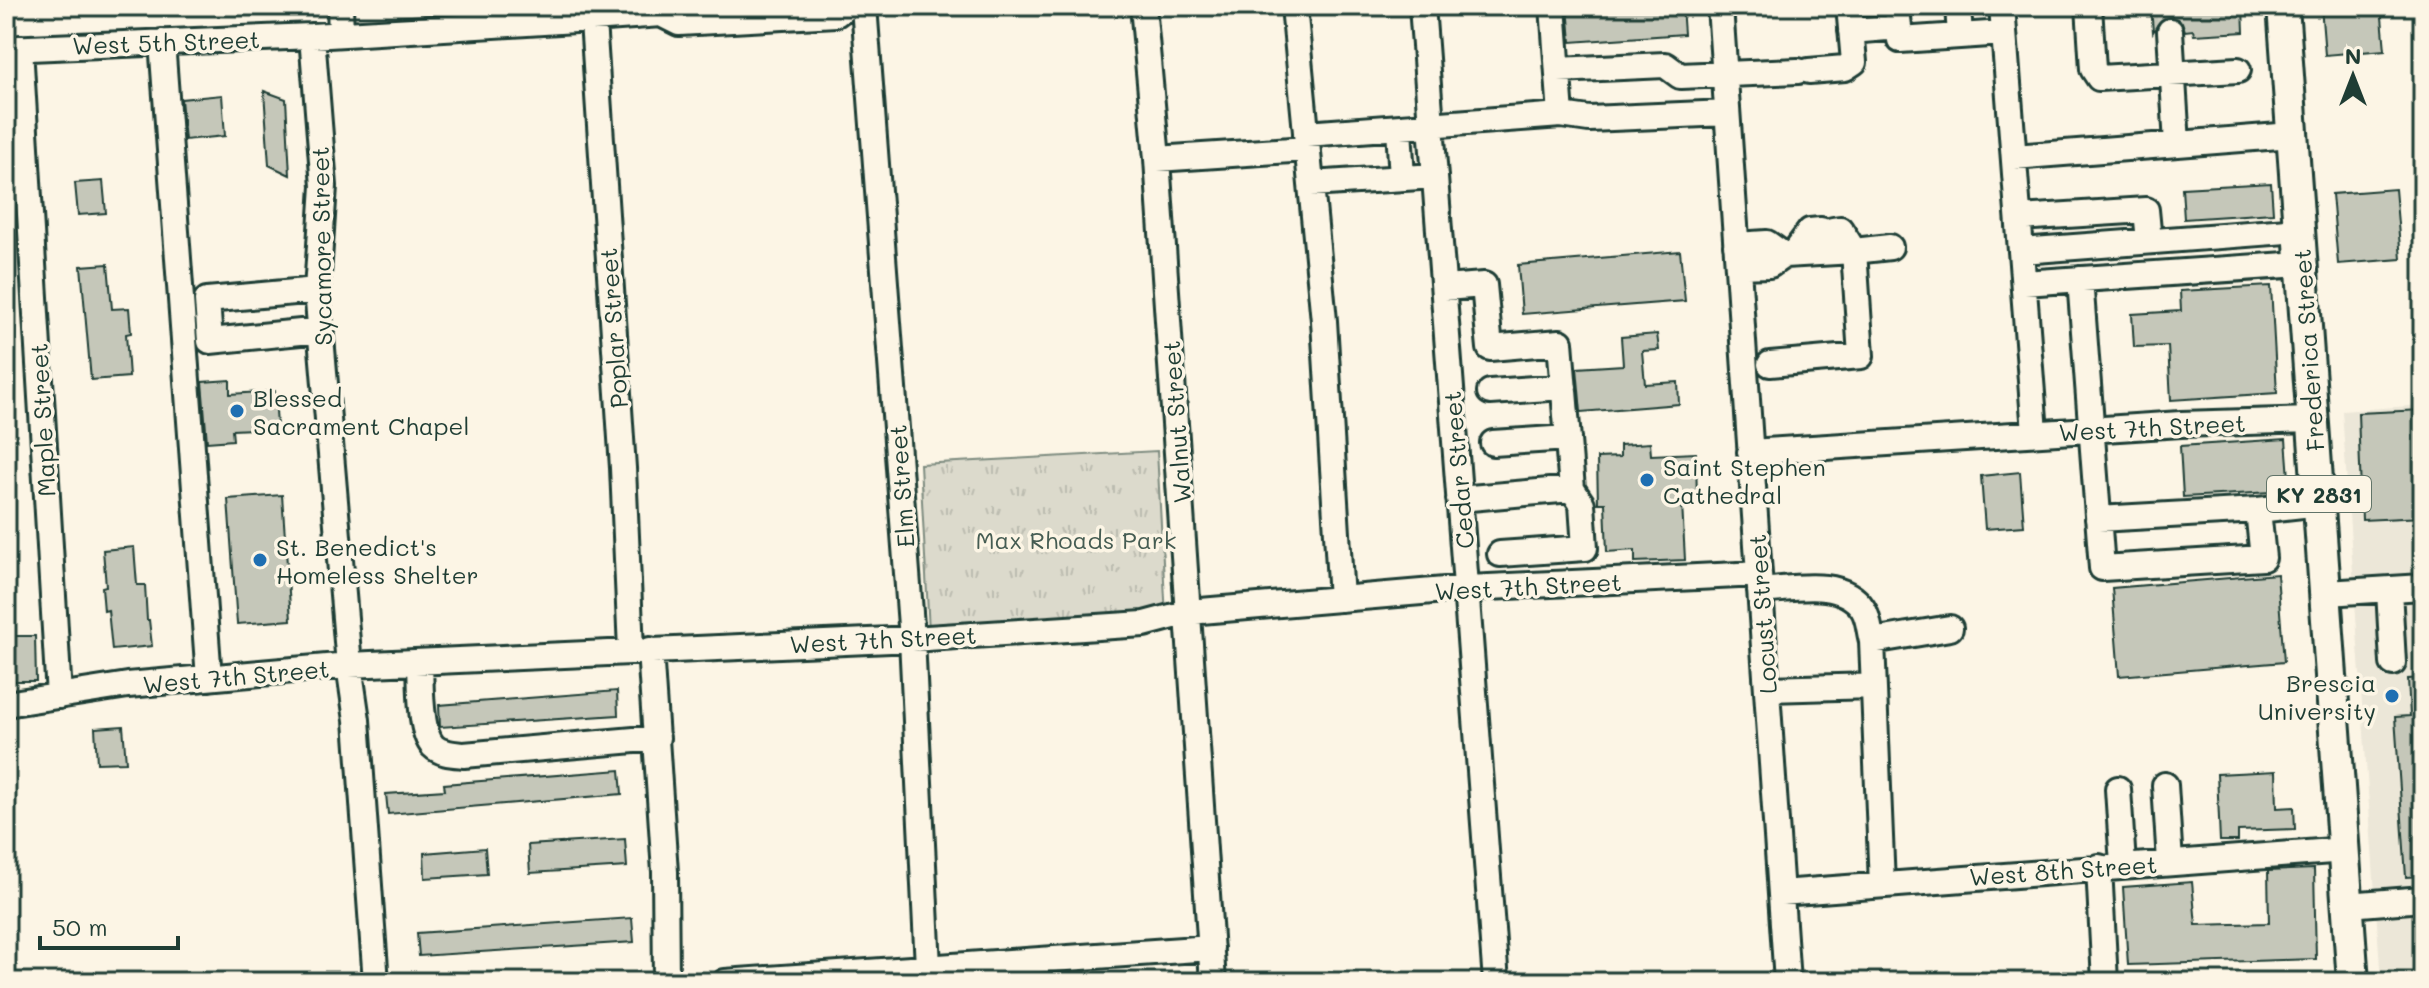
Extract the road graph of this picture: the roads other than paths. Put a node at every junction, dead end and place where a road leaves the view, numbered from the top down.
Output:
1 (340, 6) edge
2 (847, 6) edge
3 (864, 6) edge
4 (1143, 6) edge
5 (1294, 6) edge
6 (1422, 6) edge
7 (1553, 6) edge
8 (1720, 6) edge
9 (1849, 6) edge
10 (1958, 6) edge
11 (2002, 6) edge
12 (2089, 6) edge
13 (2283, 6) edge
14 (667, 10) edge
15 (592, 12) edge
16 (1898, 17) edge
17 (1851, 31) junction
18 (2170, 31) tunnel mouth
19 (2004, 33) junction
20 (341, 34) junction
21 (312, 36) junction
22 (1960, 36) junction
23 (162, 42) junction
24 (13, 48) edge
25 (1558, 70) junction
26 (2238, 70) dead end
27 (2173, 75) junction
28 (1724, 76) junction
29 (1727, 113) junction
30 (1561, 115) junction
31 (1431, 127) junction
32 (1399, 129) junction
33 (2292, 135) junction
34 (1307, 141) junction
35 (2177, 144) junction
36 (2014, 157) junction
37 (1157, 159) junction
38 (1435, 176) junction
39 (1402, 178) junction
40 (1311, 184) junction
41 (2019, 218) junction
42 (2300, 230) junction
43 (2149, 241) junction
44 (1890, 247) dead end
45 (1854, 251) junction
46 (2021, 251) junction
47 (1788, 255) junction
48 (1737, 256) junction
49 (2302, 264) junction
50 (2080, 279) junction
51 (2024, 283) junction
52 (1444, 288) junction
53 (317, 290) junction
54 (321, 330) junction
55 (1770, 364) dead end
56 (1564, 387) junction
57 (1490, 392) dead end
58 (2314, 420) junction
59 (2091, 429) junction
60 (2035, 432) junction
61 (1568, 438) junction
62 (1493, 443) dead end
63 (1750, 452) junction
64 (1572, 489) junction
65 (1459, 499) junction
66 (2320, 503) junction
67 (2258, 510) junction
68 (2098, 519) junction
69 (1500, 554) dead end
70 (1760, 582) junction
71 (2423, 587) edge
72 (1468, 588) junction
73 (2389, 590) junction
74 (2327, 593) junction
75 (1341, 599) junction
76 (1189, 612) junction
77 (1950, 628) dead end
78 (912, 639) junction
79 (1872, 641) junction
80 (640, 650) junction
81 (420, 662) junction
82 (2393, 663) dead end
83 (349, 665) junction
84 (209, 678) junction
85 (1872, 686) junction
86 (1767, 689) junction
87 (59, 696) junction
88 (6, 704) edge
89 (657, 738) junction
90 (2165, 785) dead end
91 (2118, 789) dead end
92 (2345, 850) junction
93 (2170, 862) junction
94 (2123, 865) junction
95 (2099, 867) junction
96 (1882, 885) junction
97 (1781, 893) junction
98 (2423, 899) edge
99 (2348, 905) junction
100 (1211, 948) junction
101 (928, 967) junction
102 (376, 982) edge
103 (666, 982) edge
104 (725, 982) edge
105 (1213, 982) edge
106 (1496, 982) edge
107 (1787, 982) edge
108 (2105, 982) edge
109 (2353, 982) edge

1 - 20 street
2 - 14 street, West 5th Street
3 - 78 street, Elm Street
4 - 37 street, Walnut Street
5 - 34 street
6 - 31 street, Cedar Street
7 - 25 street
8 - 28 street, Locust Street
9 - 17 street
10 - 22 street
11 - 19 street
12 - 27 street
13 - 33 main road, Frederica Street / KY 2831
14 - 15 street, West 5th Street
15 - 20 street, West 5th Street
15 - 80 street, Poplar Street
16 - 17 street
16 - 22 street
17 - 28 street
18 - 27 street
19 - 22 street
19 - 36 street
20 - 21 street, West 5th Street
21 - 23 street, West 5th Street
21 - 53 street, Sycamore Street
23 - 24 street, West 5th Street
23 - 84 street
24 - 87 street, Maple Street
25 - 28 street
25 - 30 street
26 - 27 street
27 - 35 street
28 - 29 street, Locust Street
29 - 30 street
29 - 48 street, Locust Street
30 - 31 street
31 - 32 street
31 - 38 street, Cedar Street
32 - 34 street
32 - 39 street
33 - 35 street
33 - 42 main road, Frederica Street / KY 2831
34 - 37 street
34 - 40 street
35 - 36 street
36 - 41 street
37 - 76 street, Walnut Street
38 - 39 street
38 - 52 street, Cedar Street
39 - 40 street
40 - 75 street
41 - 43 street
41 - 46 street
42 - 43 street
42 - 49 main road, Frederica Street / KY 2831
43 - 46 street
44 - 45 street
45 - 47 street
45 - 47 street
45 - 55 street
46 - 51 street
47 - 48 street
48 - 63 street, Locust Street
49 - 50 street
49 - 58 main road, Frederica Street / KY 2831
50 - 51 street
50 - 59 street
51 - 60 street
52 - 56 street
52 - 65 street, Cedar Street
53 - 54 street, Sycamore Street
53 - 54 street
54 - 83 street, Sycamore Street
56 - 57 street
56 - 61 street
58 - 59 street, West 7th Street
58 - 66 main road, Frederica Street / KY 2831
59 - 60 street, West 7th Street
59 - 68 street
60 - 63 street, West 7th Street
61 - 62 street
61 - 64 street
63 - 70 street, Locust Street
64 - 65 street
64 - 69 street
65 - 72 street, Cedar Street
66 - 67 street
66 - 74 main road, Frederica Street / KY 2831
67 - 68 street
67 - 68 street
70 - 72 street, West 7th Street
70 - 79 street, West 7th Street
70 - 86 street, Locust Street
71 - 73 street
72 - 75 street, West 7th Street
72 - 106 street, Cedar Street
73 - 74 street
73 - 82 street
74 - 92 main road, Frederica Street / KY 2831
75 - 76 street, West 7th Street
76 - 78 street, West 7th Street
76 - 100 street, Walnut Street
77 - 79 street
78 - 80 street, West 7th Street
78 - 101 street, Elm Street
79 - 85 street
80 - 81 street, West 7th Street
80 - 89 street, Poplar Street
81 - 83 street, West 7th Street
81 - 89 street
83 - 84 street, West 7th Street
83 - 102 street, Sycamore Street
84 - 87 street, West 7th Street
85 - 86 street
85 - 96 street
86 - 97 street, Locust Street
87 - 88 street, West 7th Street
89 - 103 street, Poplar Street
90 - 93 street
91 - 94 street
92 - 93 street, West 8th Street
92 - 99 main road, Frederica Street / KY 2831
93 - 94 street, West 8th Street
94 - 95 street, West 8th Street
95 - 96 street, West 8th Street
95 - 108 street
96 - 97 street, West 8th Street
97 - 107 street, Locust Street
98 - 99 street
99 - 109 main road, Frederica Street / KY 2831
100 - 101 street
100 - 105 street, Walnut Street
101 - 104 street

